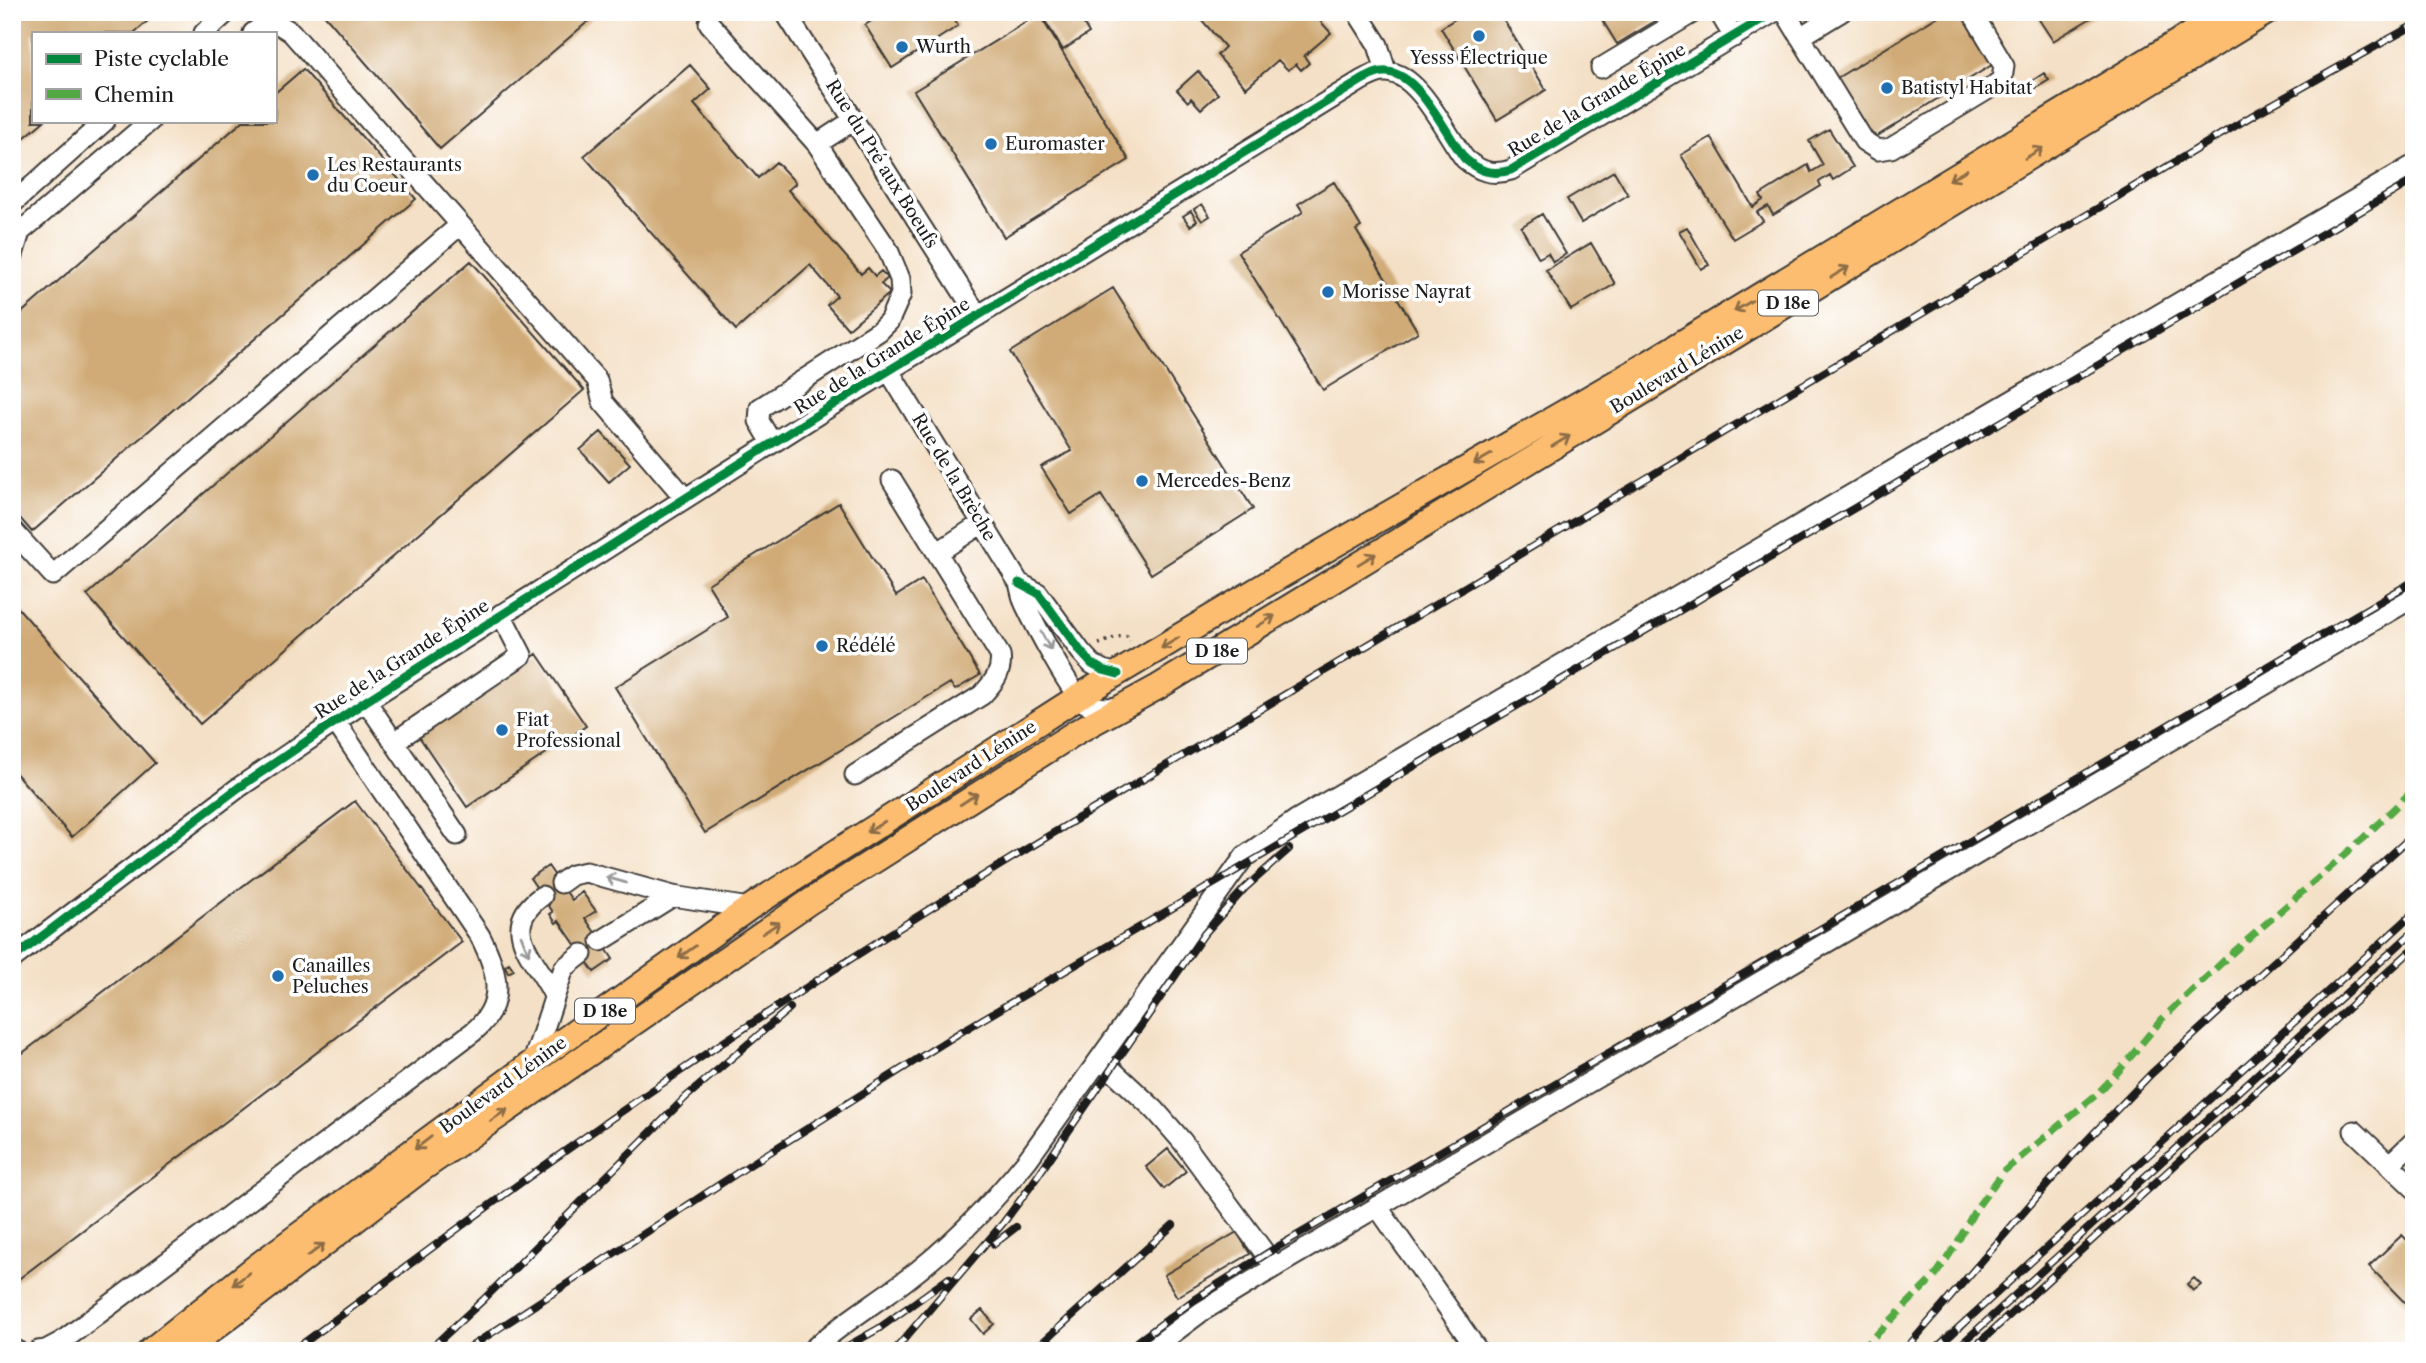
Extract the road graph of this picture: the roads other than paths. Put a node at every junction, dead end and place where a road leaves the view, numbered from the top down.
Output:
1 (227, 12) edge
2 (785, 12) edge
3 (1357, 12) edge
4 (1695, 12) edge
5 (1718, 12) edge
6 (1774, 12) edge
7 (1785, 12) edge
8 (1841, 12) edge
9 (1972, 12) edge
10 (2227, 12) edge
11 (2267, 12) edge
12 (709, 23) dead end
13 (205, 32) edge
14 (254, 32) edge
15 (1734, 37) junction
16 (1800, 37) junction
17 (1601, 68) dead end
18 (1387, 71) junction
19 (854, 120) junction
20 (105, 122) edge
21 (149, 122) edge
22 (817, 144) junction
23 (2414, 165) edge
24 (12, 204) edge
25 (460, 225) junction
26 (12, 258) edge
27 (978, 316) junction
28 (889, 371) junction
29 (772, 443) junction
30 (892, 480) dead end
31 (684, 497) junction
32 (982, 523) junction
33 (12, 530) edge
34 (937, 553) junction
35 (1019, 583) junction
36 (2414, 597) edge
37 (501, 614) junction
38 (1090, 688) junction
39 (366, 701) junction
40 (1123, 707) junction
41 (335, 721) junction
42 (1078, 730) junction
43 (394, 742) junction
44 (855, 775) dead end
45 (457, 835) dead end
46 (561, 883) dead end
47 (542, 896) dead end
48 (673, 896) junction
49 (749, 908) junction
50 (601, 941) dead end
51 (582, 954) dead end
52 (12, 959) edge
53 (554, 996) junction
54 (1100, 1059) junction
55 (533, 1062) junction
56 (2354, 1131) dead end
57 (2414, 1141) edge
58 (2389, 1165) junction
59 (2414, 1188) edge
60 (1377, 1206) junction
61 (1275, 1266) junction
62 (38, 1351) edge
63 (149, 1351) edge
64 (184, 1351) edge
65 (811, 1351) edge
66 (1149, 1351) edge
67 (1478, 1351) edge

1 - 13 street
2 - 19 street, Rue du Pré aux Boeufs
3 - 18 street
4 - 17 street
5 - 15 street
6 - 15 street, Rue de la Grande Épine
7 - 16 street
8 - 16 street
9 - 16 street
10 -> 38 main road, Boulevard Lénine / D 18e
40 -> 11 main road, Boulevard Lénine / D 18e
12 - 22 street
14 - 25 street
15 - 18 street, Rue de la Grande Épine
18 - 27 street, Rue de la Grande Épine
19 - 22 street
19 - 27 street, Rue du Pré aux Boeufs
20 - 24 street
21 - 26 street
22 - 29 street
23 - 54 street
25 - 31 street
25 - 33 street
27 - 28 street, Rue de la Grande Épine
28 - 29 street, Rue de la Grande Épine
28 - 32 street, Rue de la Brèche
29 - 31 street, Rue de la Grande Épine
30 - 34 street
31 - 37 street, Rue de la Grande Épine
32 - 34 street
32 - 35 street, Rue de la Brèche
34 - 44 street
35 -> 38 street, Rue de la Brèche
35 - 38 street, Rue de la Brèche
36 - 60 street
37 - 39 street, Rue de la Grande Épine
37 - 43 street
38 - 40 street
38 - 42 street, Boulevard Lénine / D 18e
38 -> 49 main road, Boulevard Lénine / D 18e
39 - 41 street, Rue de la Grande Épine
39 - 43 street
40 - 42 main road, Boulevard Lénine / D 18e
41 - 52 street, Rue de la Grande Épine
41 - 62 street
64 -> 42 main road, Boulevard Lénine / D 18e
43 - 45 street
48 -> 46 street
47 -> 53 street
48 - 49 street
48 - 50 street
49 -> 55 main road, Boulevard Lénine / D 18e
51 - 53 street
53 - 55 street
54 - 61 street
54 - 65 street
55 -> 63 main road, Boulevard Lénine / D 18e
56 - 58 street
57 - 58 street
58 - 59 street
60 - 61 street
60 - 67 street
61 - 66 street

